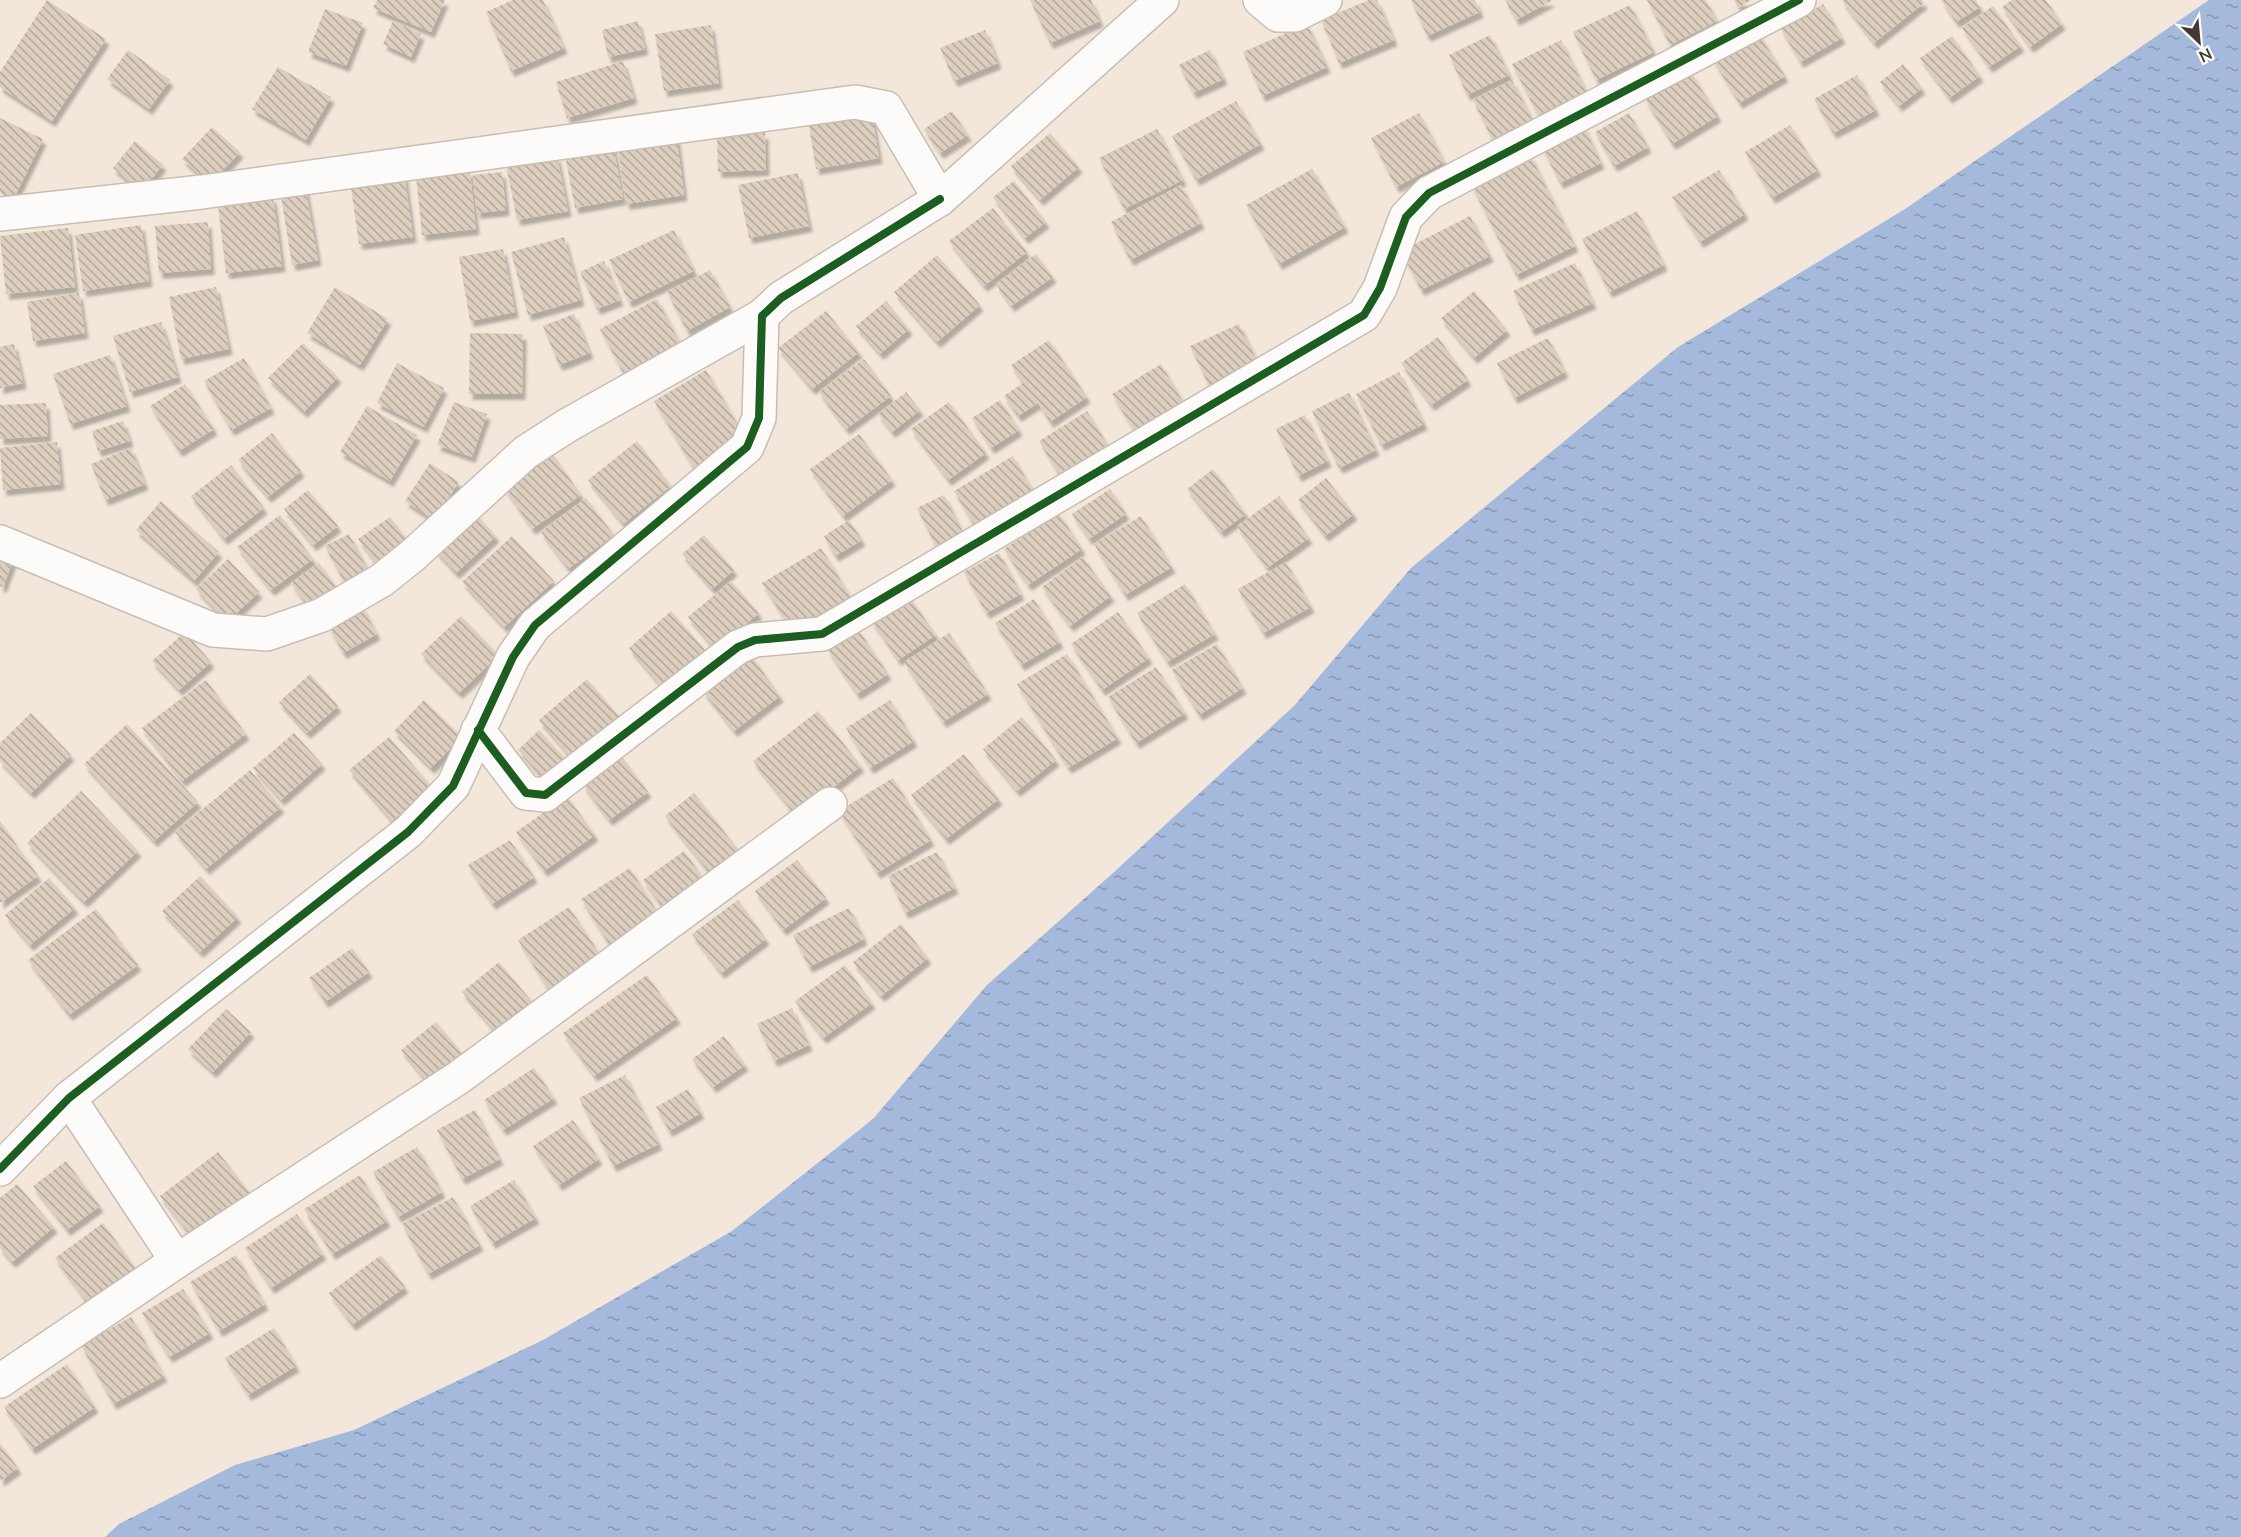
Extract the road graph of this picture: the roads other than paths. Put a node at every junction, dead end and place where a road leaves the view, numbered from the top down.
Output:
1 (1162, 0) edge
2 (1260, 0) edge
3 (1325, 0) edge
4 (1798, 0) edge
5 (940, 199) junction
6 (0, 214) edge
7 (762, 316) junction
8 (0, 542) edge
9 (478, 730) junction
10 (830, 804) dead end
11 (69, 1098) junction
12 (0, 1168) edge
13 (177, 1261) junction
14 (0, 1381) edge

1 - 5 street
2 - 3 street
4 - 9 street
5 - 6 street
5 - 7 street
7 - 8 street
7 - 9 street
9 - 11 street
10 - 13 street
11 - 12 street
11 - 13 street
13 - 14 street

